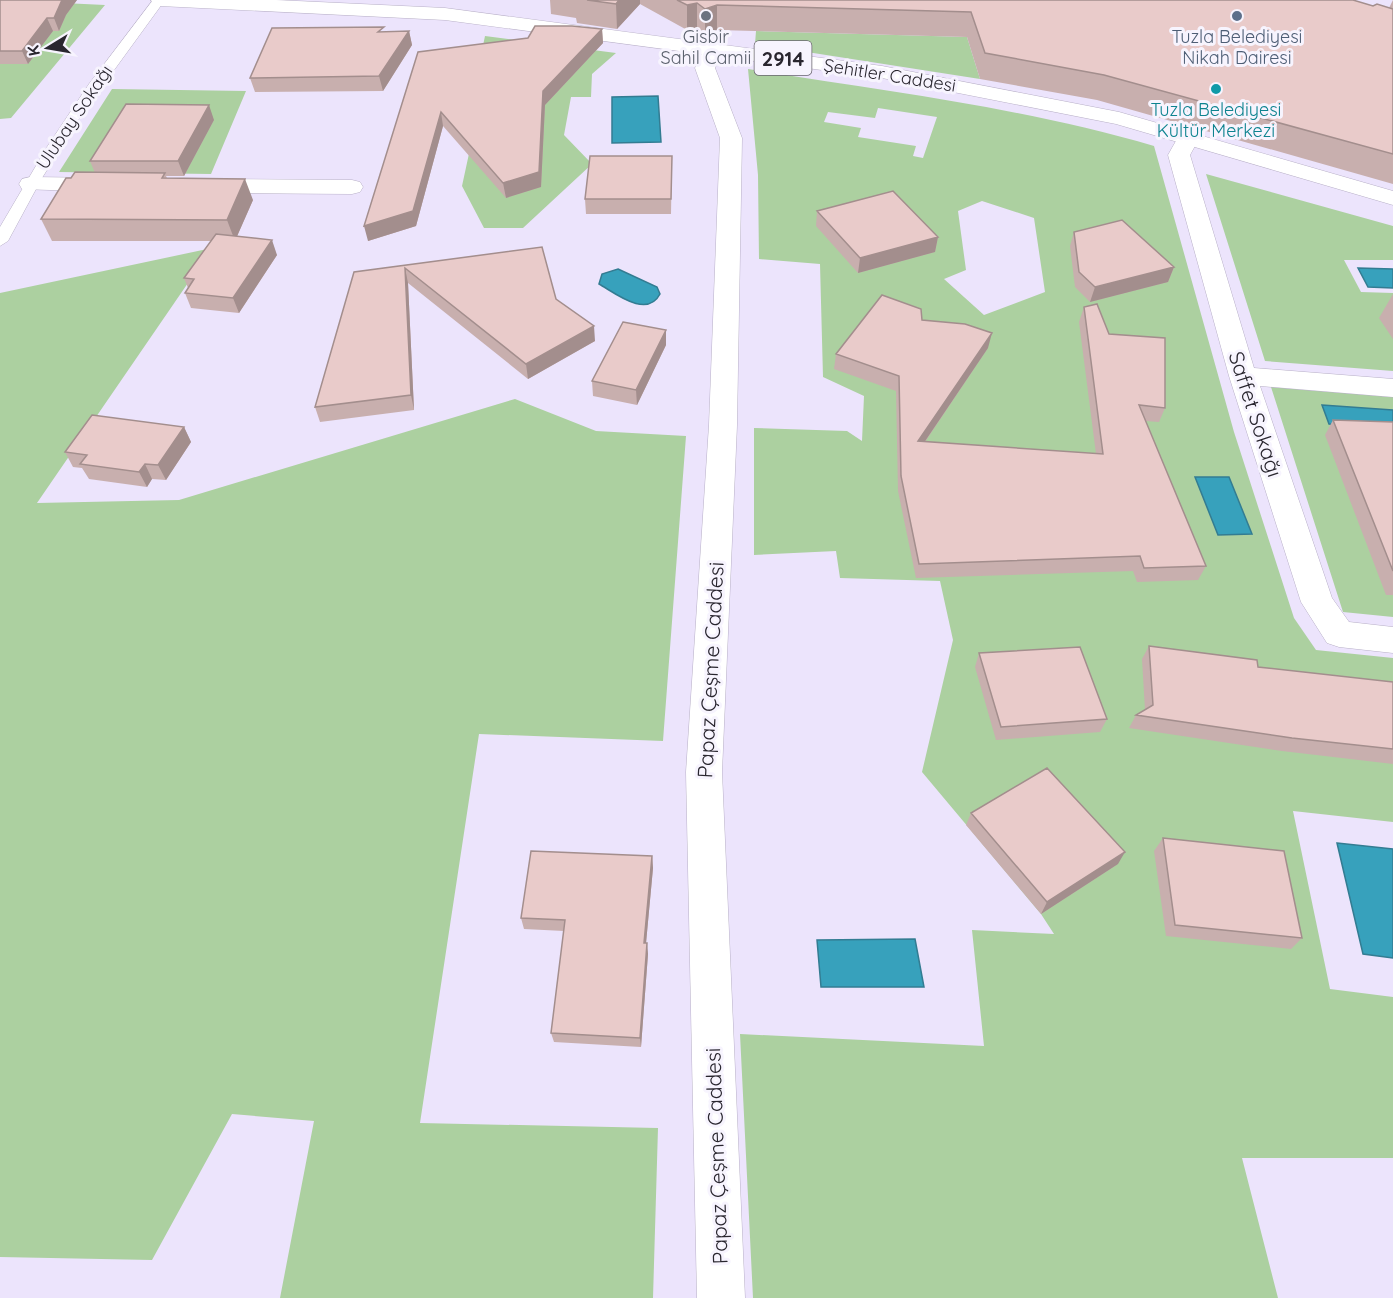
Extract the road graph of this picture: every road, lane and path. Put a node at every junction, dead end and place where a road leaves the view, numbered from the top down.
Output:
1 (160, 0) edge
2 (713, 48) junction
3 (1189, 137) junction
4 (30, 184) junction
5 (125, 185) edge
6 (185, 185) edge
7 (352, 187) dead end
8 (1393, 198) edge
9 (0, 241) edge
10 (1243, 376) junction
11 (1393, 388) edge
12 (1393, 640) edge
13 (721, 1298) edge

1 - 2 street, Şehitler Caddesi / 2914
1 - 4 lane, Ulubay Sokağı
2 - 3 street, Şehitler Caddesi / 2914
2 - 13 street, Papaz Çeşme Caddesi
3 - 8 street, Şehitler Caddesi / 2914
3 - 10 street, Saffet Sokağı
4 - 5 street
4 - 9 lane, Ulubay Sokağı
6 - 7 street
10 - 11 street
10 - 12 street, Saffet Sokağı

